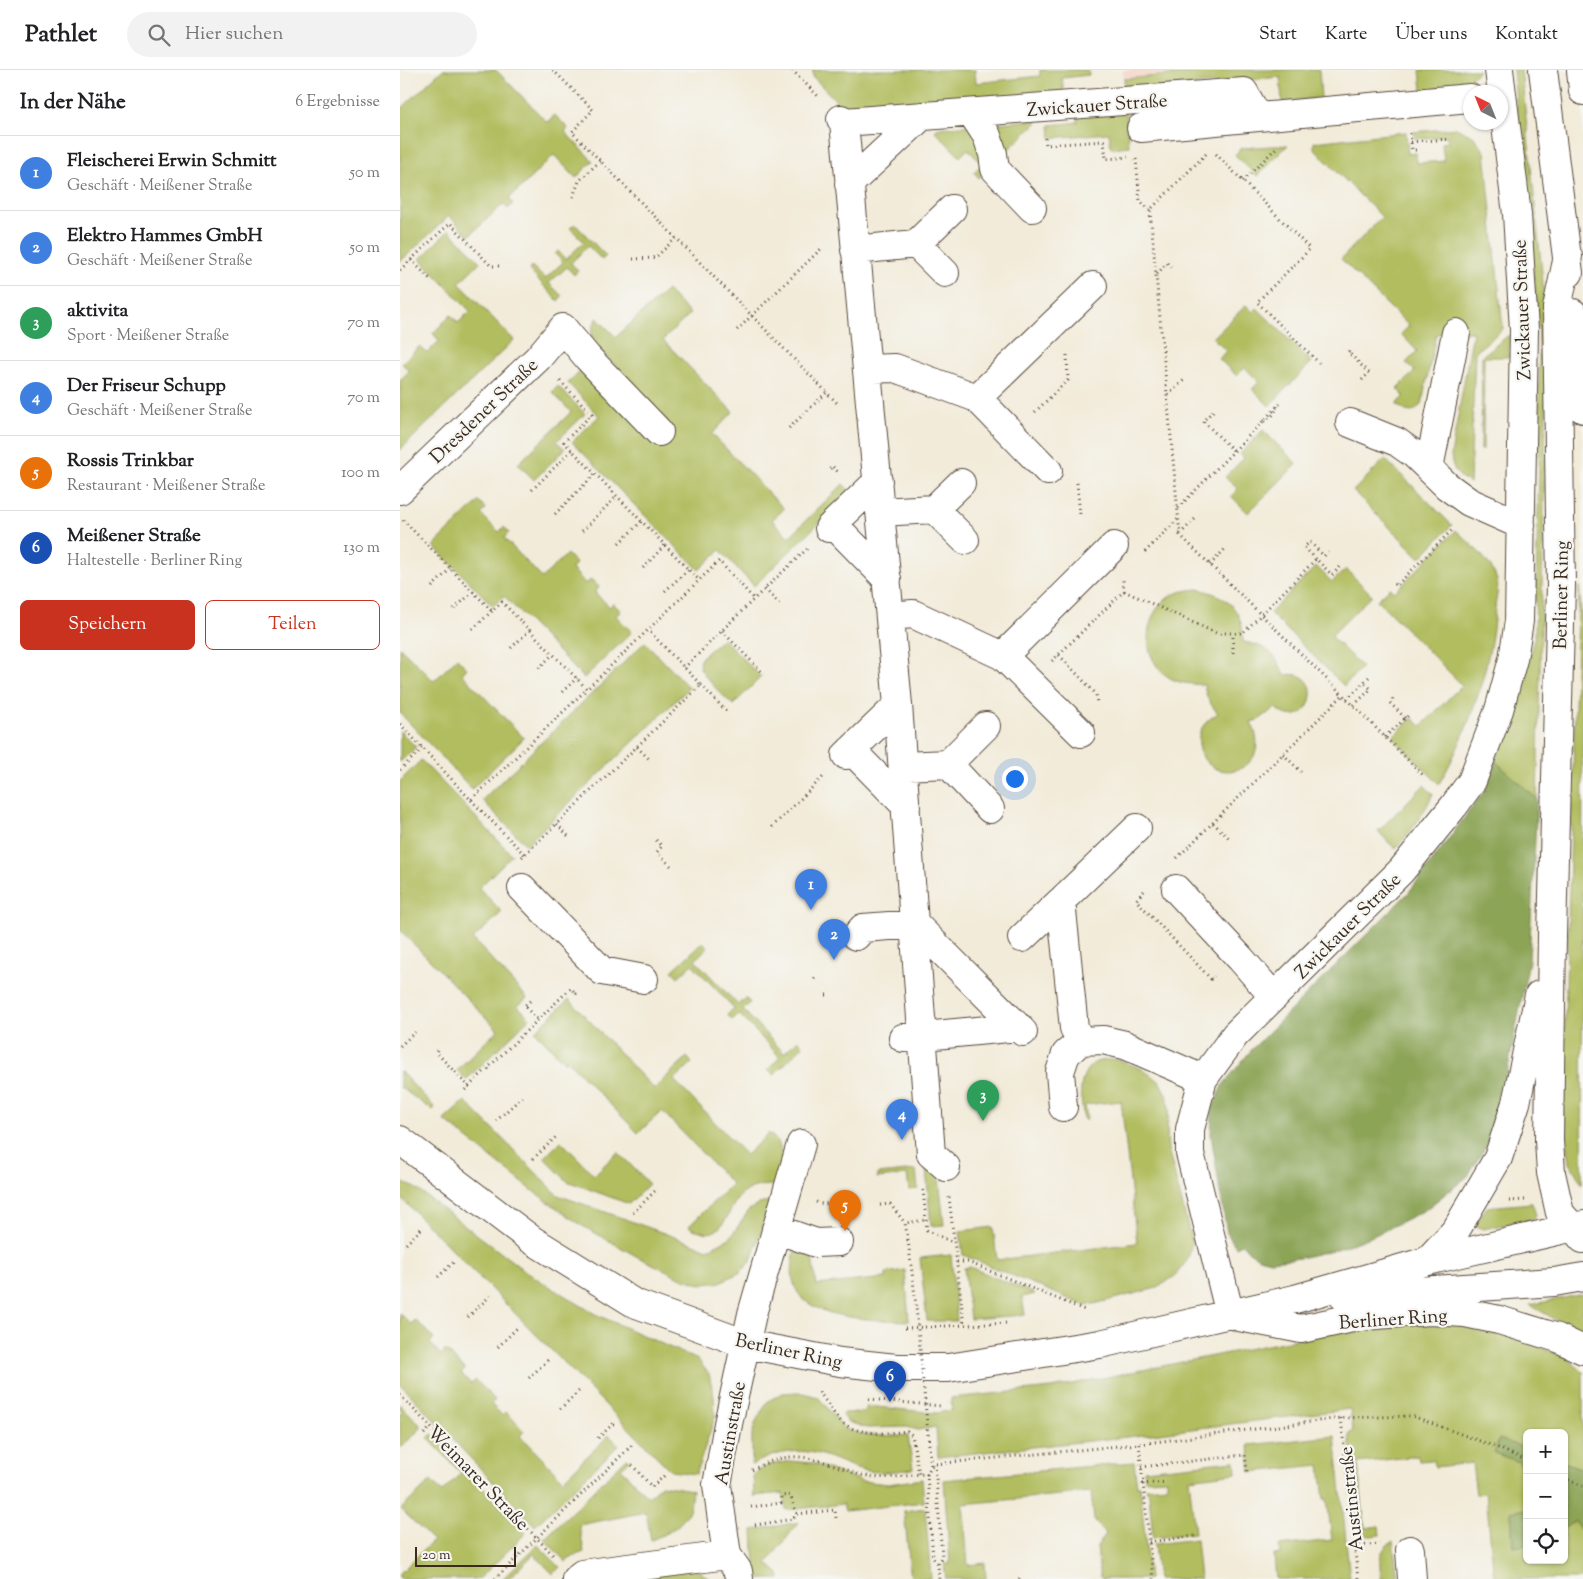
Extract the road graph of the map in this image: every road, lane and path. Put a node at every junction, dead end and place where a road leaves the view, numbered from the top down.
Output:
1 (553, 70) edge
2 (792, 70) edge
3 (1543, 70) edge
4 (1580, 70) edge
5 (1583, 92) edge
6 (1463, 99) edge
7 (1043, 108) junction
8 (972, 113) junction
9 (922, 116) junction
10 (1258, 117) junction
11 (842, 121) junction
12 (1409, 125) dead end
13 (1141, 128) dead end
14 (1506, 130) edge
15 (1448, 139) dead end
16 (1411, 142) junction
17 (1278, 145) dead end
18 (1416, 150) dead end
19 (1226, 154) dead end
20 (1135, 157) dead end
21 (1221, 159) junction
22 (600, 161) junction
23 (1243, 181) junction
24 (849, 184) junction
25 (573, 197) dead end
26 (1032, 208) dead end
27 (952, 209) dead end
28 (850, 236) junction
29 (676, 238) junction
30 (916, 244) junction
31 (1568, 256) junction
32 (633, 259) dead end
33 (411, 260) junction
34 (502, 266) dead end
35 (1172, 268) dead end
36 (400, 270) edge
37 (944, 273) dead end
38 (1156, 274) junction
39 (431, 280) dead end
40 (1093, 286) dead end
41 (752, 316) junction
42 (738, 330) dead end
43 (1456, 333) dead end
44 (1349, 351) dead end
45 (1319, 364) dead end
46 (867, 369) junction
47 (558, 379) dead end
48 (1184, 380) dead end
49 (1362, 380) dead end
50 (826, 393) junction
51 (1167, 396) junction
52 (977, 398) junction
53 (1279, 404) dead end
54 (1583, 408) edge
55 (1213, 411) dead end
56 (1350, 423) dead end
57 (790, 428) dead end
58 (868, 430) junction
59 (659, 432) dead end
60 (572, 450) junction
61 (1234, 451) junction
62 (1429, 468) junction
63 (1048, 471) dead end
64 (596, 474) junction
65 (1076, 477) dead end
66 (961, 483) dead end
67 (400, 490) edge
68 (532, 490) dead end
69 (868, 495) junction
70 (617, 496) junction
71 (934, 508) junction
72 (1177, 508) junction
73 (555, 514) dead end
74 (1080, 515) dead end
75 (1196, 518) dead end
76 (1178, 519) junction
77 (403, 520) dead end
78 (642, 521) junction
79 (1521, 525) junction
80 (831, 526) junction
81 (1454, 528) dead end
82 (582, 531) dead end
83 (1180, 535) junction
84 (965, 540) dead end
85 (619, 543) dead end
86 (665, 545) junction
87 (1114, 546) dead end
88 (1226, 549) dead end
89 (1328, 552) dead end
90 (1143, 554) dead end
91 (1316, 559) junction
92 (1210, 565) junction
93 (1342, 565) dead end
94 (643, 568) dead end
95 (450, 569) junction
96 (689, 569) junction
97 (1122, 575) dead end
98 (887, 579) junction
99 (700, 580) junction
100 (1394, 584) dead end
101 (432, 587) dead end
102 (765, 590) junction
103 (1124, 591) junction
104 (473, 592) junction
105 (665, 592) dead end
106 (754, 599) junction
107 (780, 604) dead end
108 (454, 609) dead end
109 (492, 611) junction
110 (901, 615) junction
111 (1261, 615) junction
112 (474, 629) dead end
113 (530, 630) junction
114 (648, 630) junction
115 (722, 631) junction
116 (1233, 633) junction
117 (511, 648) dead end
118 (1233, 653) dead end
119 (553, 654) junction
120 (1059, 655) junction
121 (1004, 656) junction
122 (539, 668) dead end
123 (684, 668) junction
124 (764, 674) dead end
125 (1370, 676) dead end
126 (577, 678) junction
127 (1364, 682) junction
128 (1030, 683) junction
129 (701, 685) junction
130 (587, 689) junction
131 (562, 692) dead end
132 (1344, 695) junction
133 (1347, 698) junction
134 (1394, 699) dead end
135 (1098, 704) dead end
136 (898, 705) junction
137 (1354, 705) junction
138 (727, 712) dead end
139 (400, 724) edge
140 (986, 726) dead end
141 (1080, 734) dead end
142 (1385, 737) junction
143 (637, 747) junction
144 (423, 748) junction
145 (849, 752) junction
146 (1283, 754) junction
147 (650, 760) dead end
148 (948, 764) junction
149 (903, 766) junction
150 (400, 770) edge
151 (1301, 772) dead end
152 (1425, 777) dead end
153 (471, 800) junction
154 (906, 806) junction
155 (990, 809) dead end
156 (1213, 823) junction
157 (557, 824) junction
158 (772, 826) dead end
159 (1137, 828) dead end
160 (570, 838) dead end
161 (656, 840) dead end
162 (1231, 840) dead end
163 (525, 855) junction
164 (518, 862) dead end
165 (673, 868) dead end
166 (1165, 880) junction
167 (522, 888) dead end
168 (1061, 901) junction
169 (915, 924) junction
170 (1552, 935) junction
171 (865, 937) dead end
172 (1022, 938) dead end
173 (1236, 955) junction
174 (644, 979) dead end
175 (585, 987) dead end
176 (1274, 997) junction
177 (530, 1001) dead end
178 (538, 1020) junction
179 (415, 1032) dead end
180 (1081, 1041) junction
181 (400, 1046) edge
182 (437, 1050) dead end
183 (488, 1069) junction
184 (924, 1070) junction
185 (491, 1073) dead end
186 (1203, 1079) junction
187 (469, 1087) junction
188 (466, 1090) dead end
189 (519, 1097) dead end
190 (1063, 1107) dead end
191 (496, 1121) dead end
192 (557, 1136) dead end
193 (400, 1140) edge
194 (801, 1144) dead end
195 (928, 1154) joint
196 (533, 1159) dead end
197 (655, 1191) dead end
198 (923, 1198) dead end
199 (814, 1201) dead end
200 (835, 1203) dead end
201 (880, 1205) dead end
202 (633, 1213) dead end
203 (926, 1220) junction
204 (905, 1223) junction
205 (423, 1227) dead end
206 (776, 1229) junction
207 (1579, 1230) edge
208 (839, 1242) dead end
209 (954, 1243) junction
210 (406, 1244) dead end
211 (456, 1260) dead end
212 (1427, 1261) junction
213 (957, 1262) junction
214 (438, 1277) dead end
215 (1583, 1277) edge
216 (490, 1296) dead end
217 (1295, 1299) junction
218 (1087, 1311) dead end
219 (1230, 1315) junction
220 (468, 1317) dead end
221 (1008, 1323) dead end
222 (520, 1326) dead end
223 (964, 1326) junction
224 (905, 1328) dead end
225 (746, 1344) junction
226 (498, 1347) dead end
227 (1583, 1350) edge
228 (550, 1358) dead end
229 (529, 1378) dead end
230 (581, 1389) dead end
231 (819, 1392) dead end
232 (400, 1395) edge
233 (560, 1409) dead end
234 (1341, 1418) junction
235 (614, 1422) dead end
236 (431, 1427) junction
237 (424, 1434) dead end
238 (598, 1438) dead end
239 (634, 1443) dead end
240 (1139, 1444) junction
241 (1523, 1459) edge
242 (632, 1465) dead end
243 (933, 1465) junction
244 (1141, 1467) junction
245 (1247, 1472) dead end
246 (747, 1473) dead end
247 (919, 1474) junction
248 (927, 1474) junction
249 (665, 1476) dead end
250 (1568, 1480) edge
251 (1167, 1482) dead end
252 (1142, 1484) junction
253 (1583, 1486) edge
254 (748, 1508) dead end
255 (797, 1514) junction
256 (836, 1518) dead end
257 (749, 1526) dead end
258 (1195, 1536) dead end
259 (537, 1538) junction
260 (1149, 1542) junction
261 (1383, 1544) dead end
262 (1355, 1546) junction
263 (1410, 1550) dead end
264 (557, 1558) dead end
265 (938, 1564) junction
266 (733, 1567) edge
267 (494, 1579) edge
268 (576, 1579) edge
269 (939, 1579) edge
270 (1152, 1579) edge
271 (1358, 1579) edge
272 (1412, 1579) edge

1 - 22 path
2 - 11 path
3 - 31 street
4 - 5 street
6 - 10 street, Zwickauer Straße
7 - 8 street, Zwickauer Straße
7 - 10 street, Zwickauer Straße
7 - 20 path
8 - 9 street, Zwickauer Straße
8 - 26 street
9 - 11 street, Zwickauer Straße
9 - 24 street
10 - 13 street, Zwickauer Straße
11 - 24 street
12 - 16 path
14 - 79 street, Zwickauer Straße
15 - 16 path
16 - 18 path
17 - 23 path
19 - 21 path
21 - 23 path
21 - 38 path
22 - 25 path
22 - 29 path
23 - 45 path
24 - 28 street
27 - 30 street
28 - 30 street
28 - 41 path
28 - 46 street
29 - 32 path
29 - 41 path
30 - 37 street
31 - 54 street
31 - 170 street, Berliner Ring
33 - 34 path
33 - 36 path
33 - 39 path
35 - 38 path
38 - 51 path
40 - 52 street
41 - 42 path
41 - 50 path
43 - 62 street
44 - 49 path
46 - 52 street
46 - 58 street
47 - 60 path
48 - 51 path
50 - 57 path
50 - 58 path
51 - 72 path
52 - 63 street
53 - 61 path
55 - 61 path
56 - 62 street
58 - 69 street
59 - 67 street, Dresdener Straße
60 - 64 path
60 - 68 path
61 - 72 path
62 - 79 street
64 - 70 path
64 - 73 path
65 - 74 path
66 - 71 street
69 - 71 street
69 - 80 street
69 - 98 street
70 - 78 path
70 - 82 path
71 - 84 street
72 - 76 path
75 - 83 path
76 - 83 path
76 - 90 path
77 - 95 path
78 - 85 path
78 - 86 path
79 - 176 street, Zwickauer Straße
80 - 98 street
80 - 102 path
81 - 100 path
83 - 92 path
86 - 94 path
86 - 96 path
87 - 121 street
88 - 92 path
89 - 91 path
91 - 93 path
91 - 111 path
92 - 111 path
95 - 101 path
95 - 104 path
96 - 99 path
96 - 105 path
97 - 103 path
98 - 110 street
99 - 106 path
99 - 114 path
102 - 106 path
102 - 107 path
103 - 116 path
103 - 120 path
104 - 108 path
104 - 109 path
106 - 115 path
109 - 112 path
109 - 113 path
110 - 121 street
110 - 136 street
111 - 116 path
111 - 132 path
113 - 117 path
113 - 119 path
114 - 123 path
114 - 130 path
115 - 123 path
115 - 124 path
116 - 118 path
119 - 122 path
119 - 126 path
120 - 128 path
120 - 135 path
121 - 128 street
123 - 129 path
125 - 127 path
126 - 130 path
126 - 131 path
127 - 133 path
127 - 137 path
128 - 141 street
129 - 138 path
129 - 143 path
130 - 153 path
132 - 133 path
132 - 146 path
133 - 137 path
134 - 142 path
136 - 145 street
136 - 149 street
137 - 142 path
139 - 144 path
140 - 148 street
142 - 152 path
143 - 147 path
143 - 157 path
144 - 150 path
144 - 153 path
145 - 154 street
145 - 158 path
146 - 151 path
146 - 156 path
148 - 149 street
148 - 155 street
149 - 154 street
153 - 163 path
154 - 169 street
156 - 162 path
156 - 166 path
157 - 160 path
157 - 163 path
159 - 168 street
161 - 165 path
163 - 164 path
166 - 173 street
166 - 173 path
167 - 174 street
168 - 172 street
168 - 180 street
169 - 171 street
169 - 184 street
169 - 184 street
170 - 207 street, Berliner Ring
170 - 212 street, Berliner Ring
173 - 176 street
175 - 178 path
176 - 186 street, Zwickauer Straße
177 - 178 path
178 - 183 path
179 - 181 path
180 - 186 street
180 - 190 street
182 - 187 path
183 - 185 path
183 - 187 path
184 - 195 street
186 - 219 street, Zwickauer Straße
187 - 188 path
189 - 191 path
192 - 196 path
193 - 225 street, Berliner Ring
194 - 206 street, Austinstraße
195 - 209 path
197 - 202 path
198 - 203 path
199 - 200 path
201 - 204 path
203 - 204 path
203 - 209 path
204 - 243 path, bridge
205 - 210 path
206 - 208 street
206 - 225 street, Austinstraße
207 - 212 street, Berliner Ring
209 - 213 path
211 - 214 path
212 - 217 street, Berliner Ring
213 - 218 path
213 - 223 path
215 - 217 street, Berliner Ring
216 - 220 path
217 - 219 street, Berliner Ring
219 - 225 street, Berliner Ring
219 - 227 street, Berliner Ring
221 - 223 path
222 - 226 path
223 - 224 path
225 - 266 street, Austinstraße
228 - 229 path
230 - 233 path
231 - 247 path
232 - 236 path, Weimarer Straße
234 - 240 path
234 - 241 path
234 - 262 path, Austinstraße
235 - 238 path
236 - 237 path
236 - 259 path, Weimarer Straße
239 - 259 path, Weimarer Straße
240 - 243 path
240 - 244 path
242 - 249 path
243 - 248 path
243 - 265 path
244 - 245 path
244 - 252 path
246 - 247 path
247 - 248 path
248 - 265 path
250 - 253 path
251 - 252 path
252 - 260 path
254 - 255 path
255 - 256 path
255 - 257 path
258 - 260 path
259 - 264 path
259 - 267 path, Weimarer Straße
260 - 270 path
261 - 262 path
262 - 271 path, Austinstraße
263 - 272 street
265 - 269 path
266 - 268 street

